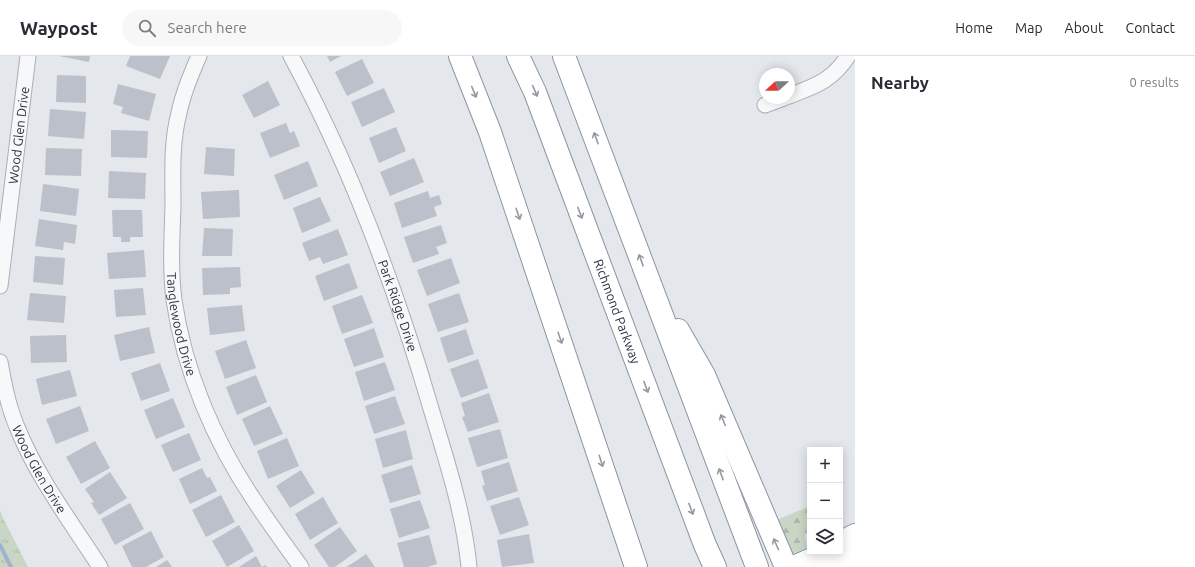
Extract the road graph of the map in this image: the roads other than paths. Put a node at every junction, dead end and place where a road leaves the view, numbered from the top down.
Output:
1 (28, 56) edge
2 (199, 56) edge
3 (291, 56) edge
4 (460, 56) edge
5 (518, 56) edge
6 (564, 56) edge
7 (848, 56) edge
8 (795, 94) edge
9 (649, 282) junction
10 (0, 286) edge
11 (0, 362) edge
12 (855, 535) edge
13 (843, 541) edge
14 (820, 555) edge
15 (855, 557) edge
16 (100, 567) edge
17 (301, 567) edge
18 (469, 567) edge
19 (636, 567) edge
20 (715, 567) edge
21 (757, 567) edge
22 (786, 567) edge
23 (794, 567) edge
24 (832, 567) edge

1 - 10 street, Wood Glen Drive
2 - 17 street, Tanglewood Drive
3 - 18 street, Park Ridge Drive
4 -> 19 highway
5 -> 20 highway, Richmond Parkway
9 -> 6 highway
7 - 8 street
21 -> 9 highway
22 -> 9 highway
11 - 16 street, Wood Glen Drive
12 - 13 highway
14 - 23 highway
15 - 24 highway

